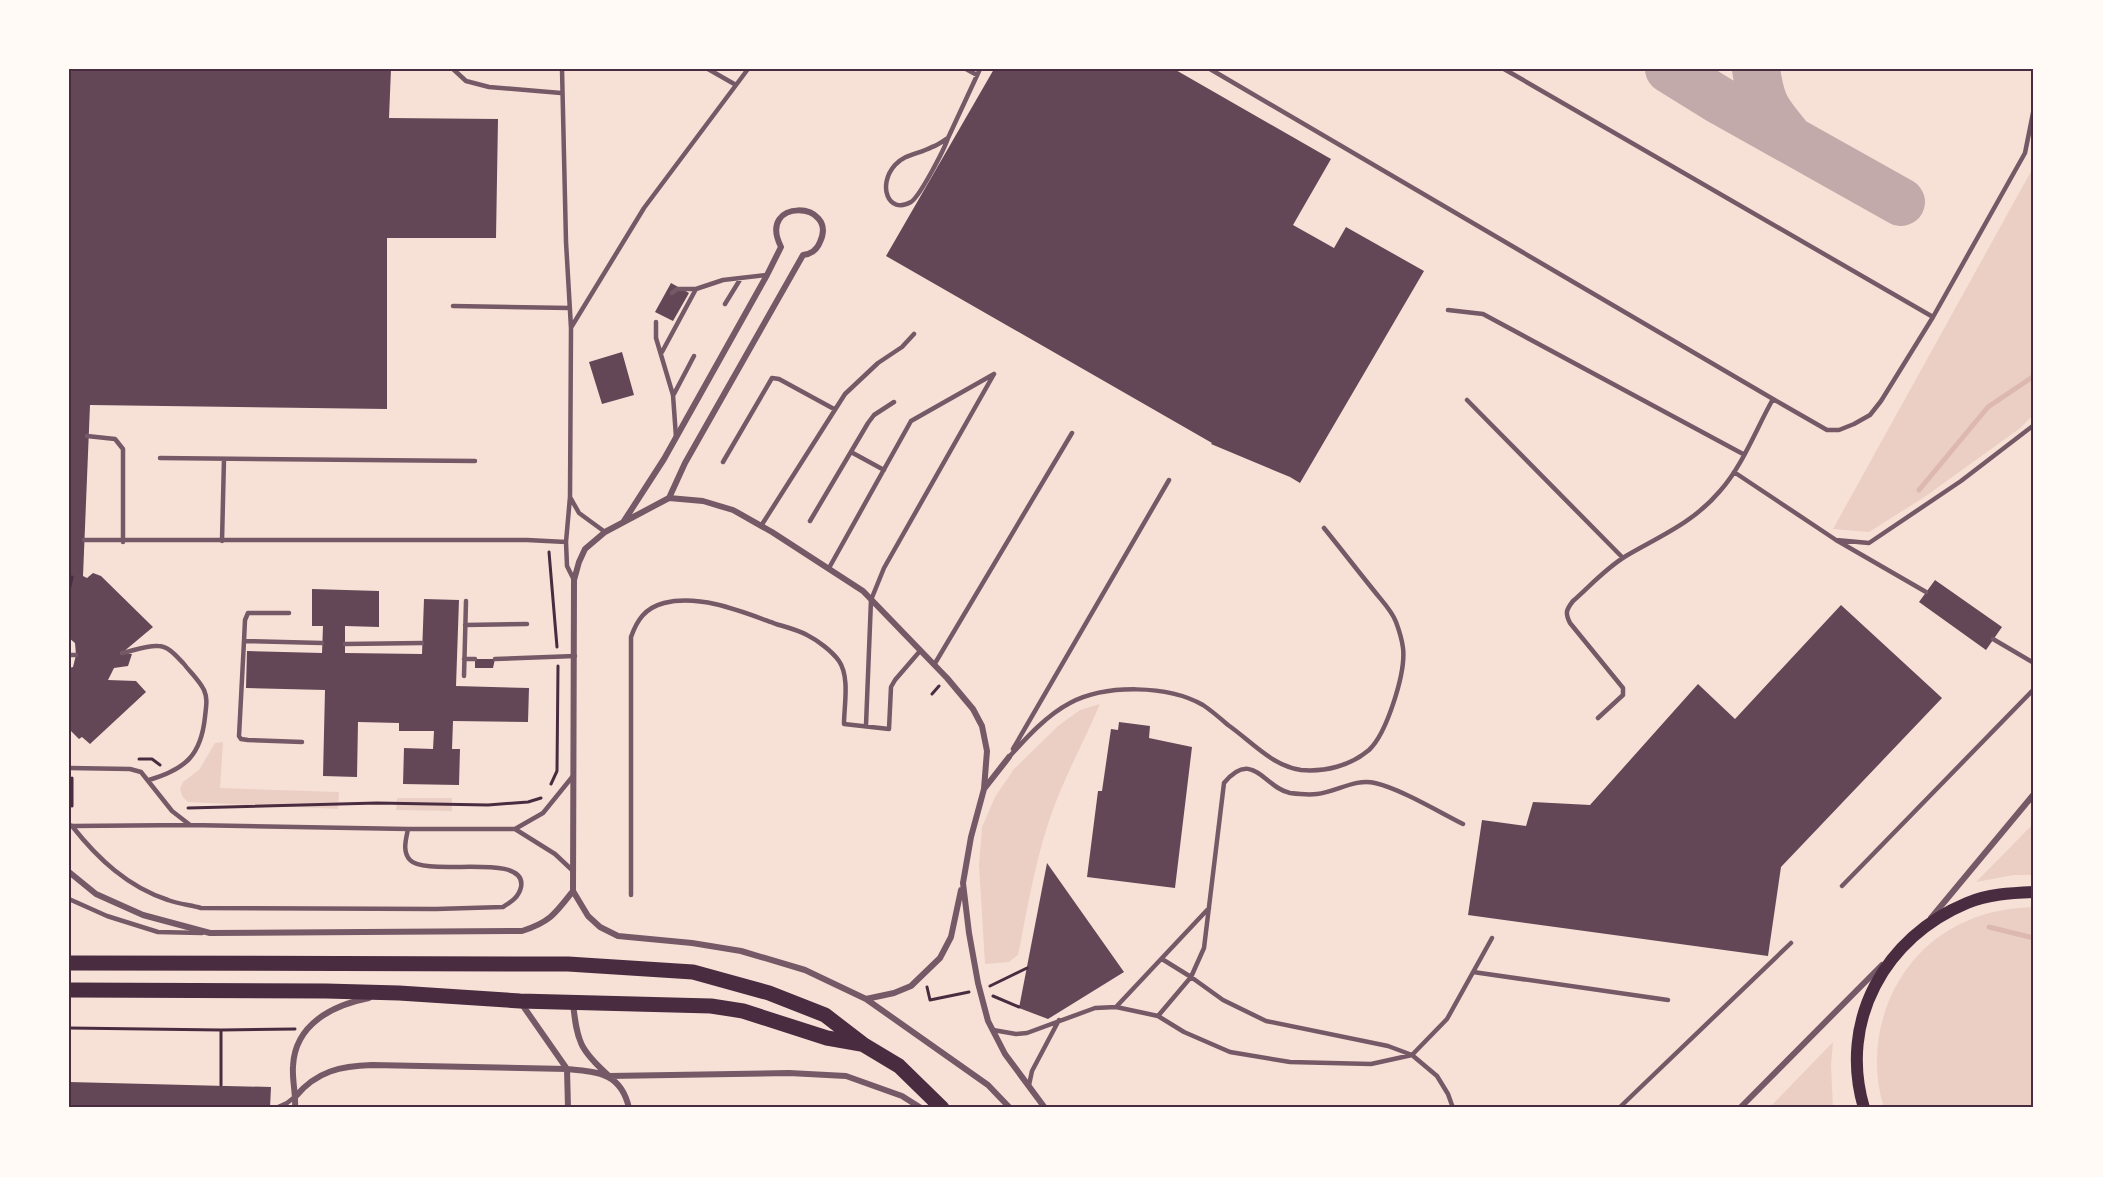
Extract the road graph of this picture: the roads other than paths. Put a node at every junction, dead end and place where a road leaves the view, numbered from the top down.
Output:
1 (453, 69) edge
2 (562, 69) edge
3 (708, 69) edge
4 (748, 69) edge
5 (966, 69) edge
6 (980, 69) edge
7 (1210, 69) edge
8 (1504, 69) edge
9 (977, 75) junction
10 (736, 85) junction
11 (561, 93) junction
12 (2034, 108) edge
13 (948, 138) junction
14 (767, 275) junction
15 (741, 278) junction
16 (696, 289) junction
17 (672, 293) dead end
18 (725, 304) dead end
19 (453, 306) dead end
20 (570, 308) junction
21 (1448, 310) dead end
22 (1933, 317) junction
23 (656, 322) dead end
24 (571, 328) junction
25 (914, 334) dead end
26 (662, 353) junction
27 (694, 356) dead end
28 (673, 394) junction
29 (1773, 399) junction
30 (1467, 400) dead end
31 (894, 402) dead end
32 (834, 410) junction
33 (2034, 425) edge
34 (1072, 433) dead end
35 (87, 436) dead end
36 (676, 438) junction
37 (851, 452) junction
38 (1743, 454) junction
39 (160, 458) dead end
40 (224, 459) junction
41 (475, 461) dead end
42 (723, 462) dead end
43 (884, 470) junction
44 (1734, 472) junction
45 (1169, 480) dead end
46 (570, 497) junction
47 (669, 498) junction
48 (810, 521) dead end
49 (623, 522) junction
50 (761, 526) junction
51 (1324, 528) dead end
52 (605, 532) junction
53 (84, 540) dead end
54 (1836, 540) junction
55 (222, 541) junction
56 (123, 542) junction
57 (566, 542) junction
58 (1623, 558) junction
59 (829, 568) junction
60 (574, 580) junction
61 (1926, 592) dead end
62 (872, 600) junction
63 (466, 601) dead end
64 (289, 613) dead end
65 (527, 624) dead end
66 (465, 625) junction
67 (1994, 639) dead end
68 (244, 641) junction
69 (322, 643) dead end
70 (422, 643) dead end
71 (458, 643) dead end
72 (465, 643) junction
73 (345, 644) dead end
74 (920, 651) junction
75 (122, 653) dead end
76 (69, 655) edge
77 (76, 655) dead end
78 (575, 656) junction
79 (464, 659) junction
80 (475, 659) dead end
81 (495, 659) dead end
82 (2034, 663) edge
83 (934, 665) junction
84 (464, 676) dead end
85 (2034, 689) edge
86 (1598, 718) dead end
87 (866, 725) junction
88 (302, 742) dead end
89 (1009, 757) junction
90 (71, 770) edge
91 (573, 776) junction
92 (149, 780) junction
93 (984, 789) junction
94 (2034, 794) edge
95 (1463, 824) dead end
96 (190, 825) junction
97 (71, 826) edge
98 (408, 829) junction
99 (515, 830) junction
100 (572, 870) junction
101 (69, 872) edge
102 (963, 883) junction
103 (1842, 886) dead end
104 (573, 891) junction
105 (2034, 892) edge
106 (631, 895) dead end
107 (69, 899) edge
108 (1209, 908) junction
109 (1920, 930) junction
110 (210, 933) junction
111 (1492, 938) dead end
112 (1908, 939) junction
113 (1791, 943) dead end
114 (1162, 959) junction
115 (69, 963) edge
116 (1473, 972) junction
117 (1191, 977) junction
118 (69, 990) edge
119 (399, 993) junction
120 (866, 999) junction
121 (1668, 1000) dead end
122 (520, 1001) junction
123 (573, 1002) junction
124 (1116, 1007) junction
125 (1158, 1016) junction
126 (1059, 1020) junction
127 (993, 1030) junction
128 (864, 1045) junction
129 (1412, 1055) junction
130 (567, 1070) junction
131 (609, 1076) junction
132 (1029, 1085) junction
133 (296, 1096) junction
134 (276, 1108) edge
135 (295, 1108) edge
136 (568, 1108) edge
137 (629, 1108) edge
138 (921, 1108) edge
139 (942, 1108) edge
140 (1010, 1108) edge
141 (1045, 1108) edge
142 (1453, 1108) edge
143 (1619, 1108) edge
144 (1740, 1108) edge
145 (1864, 1108) edge

1 - 11 lane
2 - 11 lane
3 - 10 lane
4 - 10 lane
5 - 9 lane
6 - 9 lane
7 - 29 lane
8 - 22 lane
9 - 13 lane
10 - 24 lane
11 - 20 lane
12 - 22 lane
13 - 13 lane
14 - 15 lane
14 - 36 street
14 - 47 street
15 - 16 lane
15 - 18 lane
16 - 17 lane
16 - 26 lane
19 - 20 lane
20 - 24 lane
21 - 38 lane
22 - 29 lane
23 - 26 lane
24 - 46 lane
25 - 32 lane
26 - 28 lane
27 - 28 lane
28 - 36 lane
29 - 38 lane
30 - 58 lane
31 - 37 lane
32 - 42 lane
32 - 50 lane
33 - 54 lane
34 - 83 lane
35 - 56 lane
36 - 49 street
37 - 43 lane
37 - 48 lane
38 - 44 lane
39 - 40 lane
40 - 41 lane
40 - 55 lane
43 - 59 lane
43 - 62 lane
44 - 54 lane
44 - 58 lane
45 - 89 lane
46 - 52 lane
46 - 57 lane
47 - 49 street
47 - 50 street
49 - 52 street
50 - 59 street
51 - 89 lane
52 - 60 street
53 - 56 lane
54 - 61 lane
55 - 56 lane
55 - 57 lane
57 - 60 lane
58 - 86 lane
59 - 62 street
60 - 78 street
62 - 74 street
62 - 87 lane
63 - 66 lane
64 - 68 lane
65 - 66 lane
66 - 72 lane
67 - 82 lane
68 - 69 lane
68 - 88 lane
70 - 73 lane
71 - 72 lane
72 - 79 lane
74 - 83 street
74 - 87 lane
75 - 92 lane
76 - 77 lane
78 - 81 lane
78 - 91 street
79 - 80 lane
79 - 84 lane
83 - 93 street
85 - 103 lane
87 - 106 lane
89 - 93 street
90 - 92 lane
91 - 99 lane
91 - 100 street
92 - 96 lane
93 - 102 street
94 - 109 street
95 - 108 lane
96 - 97 lane
96 - 98 lane
97 - 98 lane
98 - 99 lane
99 - 100 lane
100 - 104 street
101 - 110 street
102 - 120 street
102 - 127 street
104 - 110 street
104 - 120 street
105 - 109 main road
107 - 110 lane
108 - 114 lane
108 - 117 lane
109 - 112 main road
111 - 116 lane
112 - 144 street
112 - 145 main road
113 - 143 lane
114 - 117 lane
114 - 124 lane
115 - 128 main road
116 - 121 lane
116 - 129 lane
117 - 125 lane
117 - 129 lane
118 - 119 main road
119 - 122 main road
119 - 133 street
120 - 140 street
122 - 123 main road
122 - 130 street
123 - 128 main road
123 - 131 street
124 - 125 lane
124 - 126 lane
125 - 129 lane
126 - 127 lane
126 - 132 lane
127 - 132 street
128 - 139 main road
129 - 142 lane
130 - 131 street
130 - 133 street
130 - 136 street
131 - 137 street
131 - 138 street
132 - 141 street
133 - 134 lane
133 - 135 street

